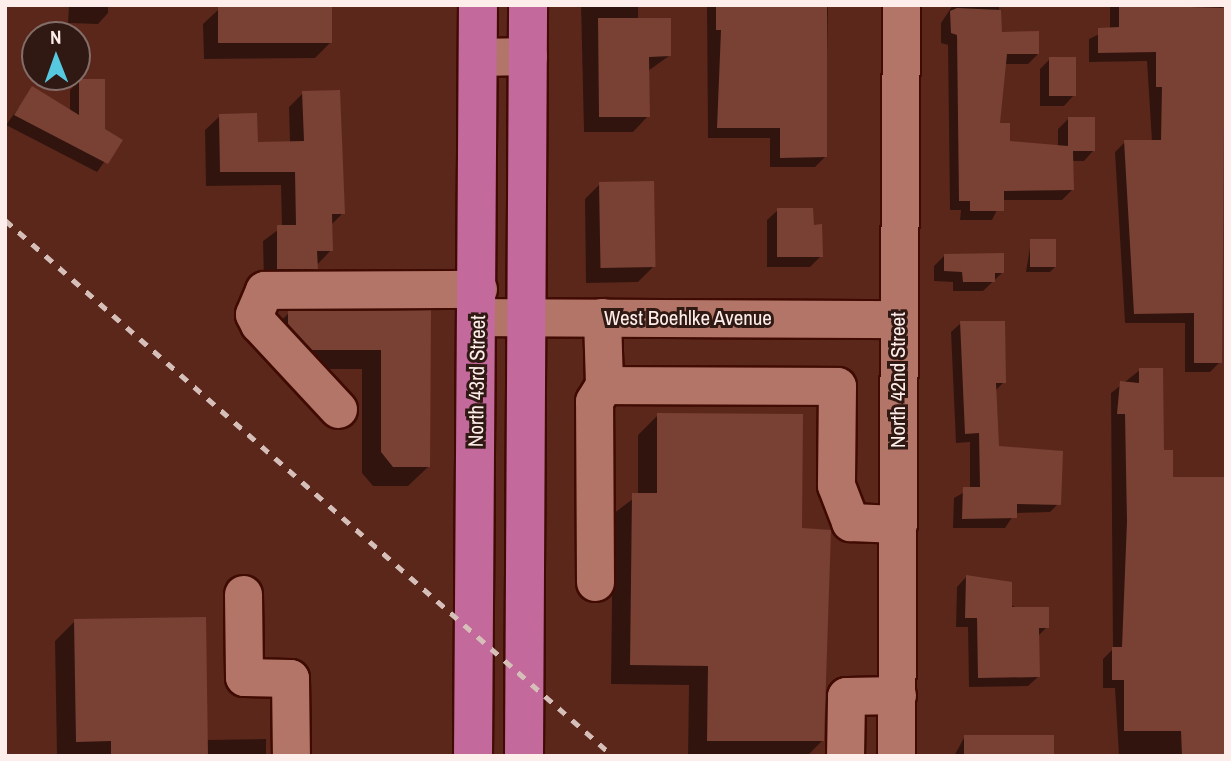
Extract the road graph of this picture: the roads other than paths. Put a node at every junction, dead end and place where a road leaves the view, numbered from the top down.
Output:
1 (478, 5) edge
2 (528, 5) edge
3 (901, 5) edge
4 (528, 56) junction
5 (478, 57) junction
6 (477, 303) junction
7 (526, 317) junction
8 (602, 317) junction
9 (898, 319) junction
10 (604, 385) junction
11 (338, 409) dead end
12 (898, 524) junction
13 (595, 582) dead end
14 (243, 594) dead end
15 (897, 695) junction
16 (291, 756) edge
17 (473, 756) edge
18 (524, 756) edge
19 (845, 756) edge
20 (896, 756) edge

1 - 5 main road, North 43rd Street
2 - 4 main road
3 - 9 street, North 42nd Street
4 - 5 street
4 - 7 main road
5 - 6 main road, North 43rd Street
6 - 7 street, West Boehlke Avenue
6 - 11 street, West Boehlke Avenue
6 - 17 main road, North 43rd Street
7 - 8 street, West Boehlke Avenue
7 - 18 main road
8 - 9 street, West Boehlke Avenue
8 - 10 street
9 - 12 street, North 42nd Street
10 - 12 street
10 - 13 street
12 - 15 street, North 42nd Street
14 - 16 street
15 - 19 street
15 - 20 street, North 42nd Street

